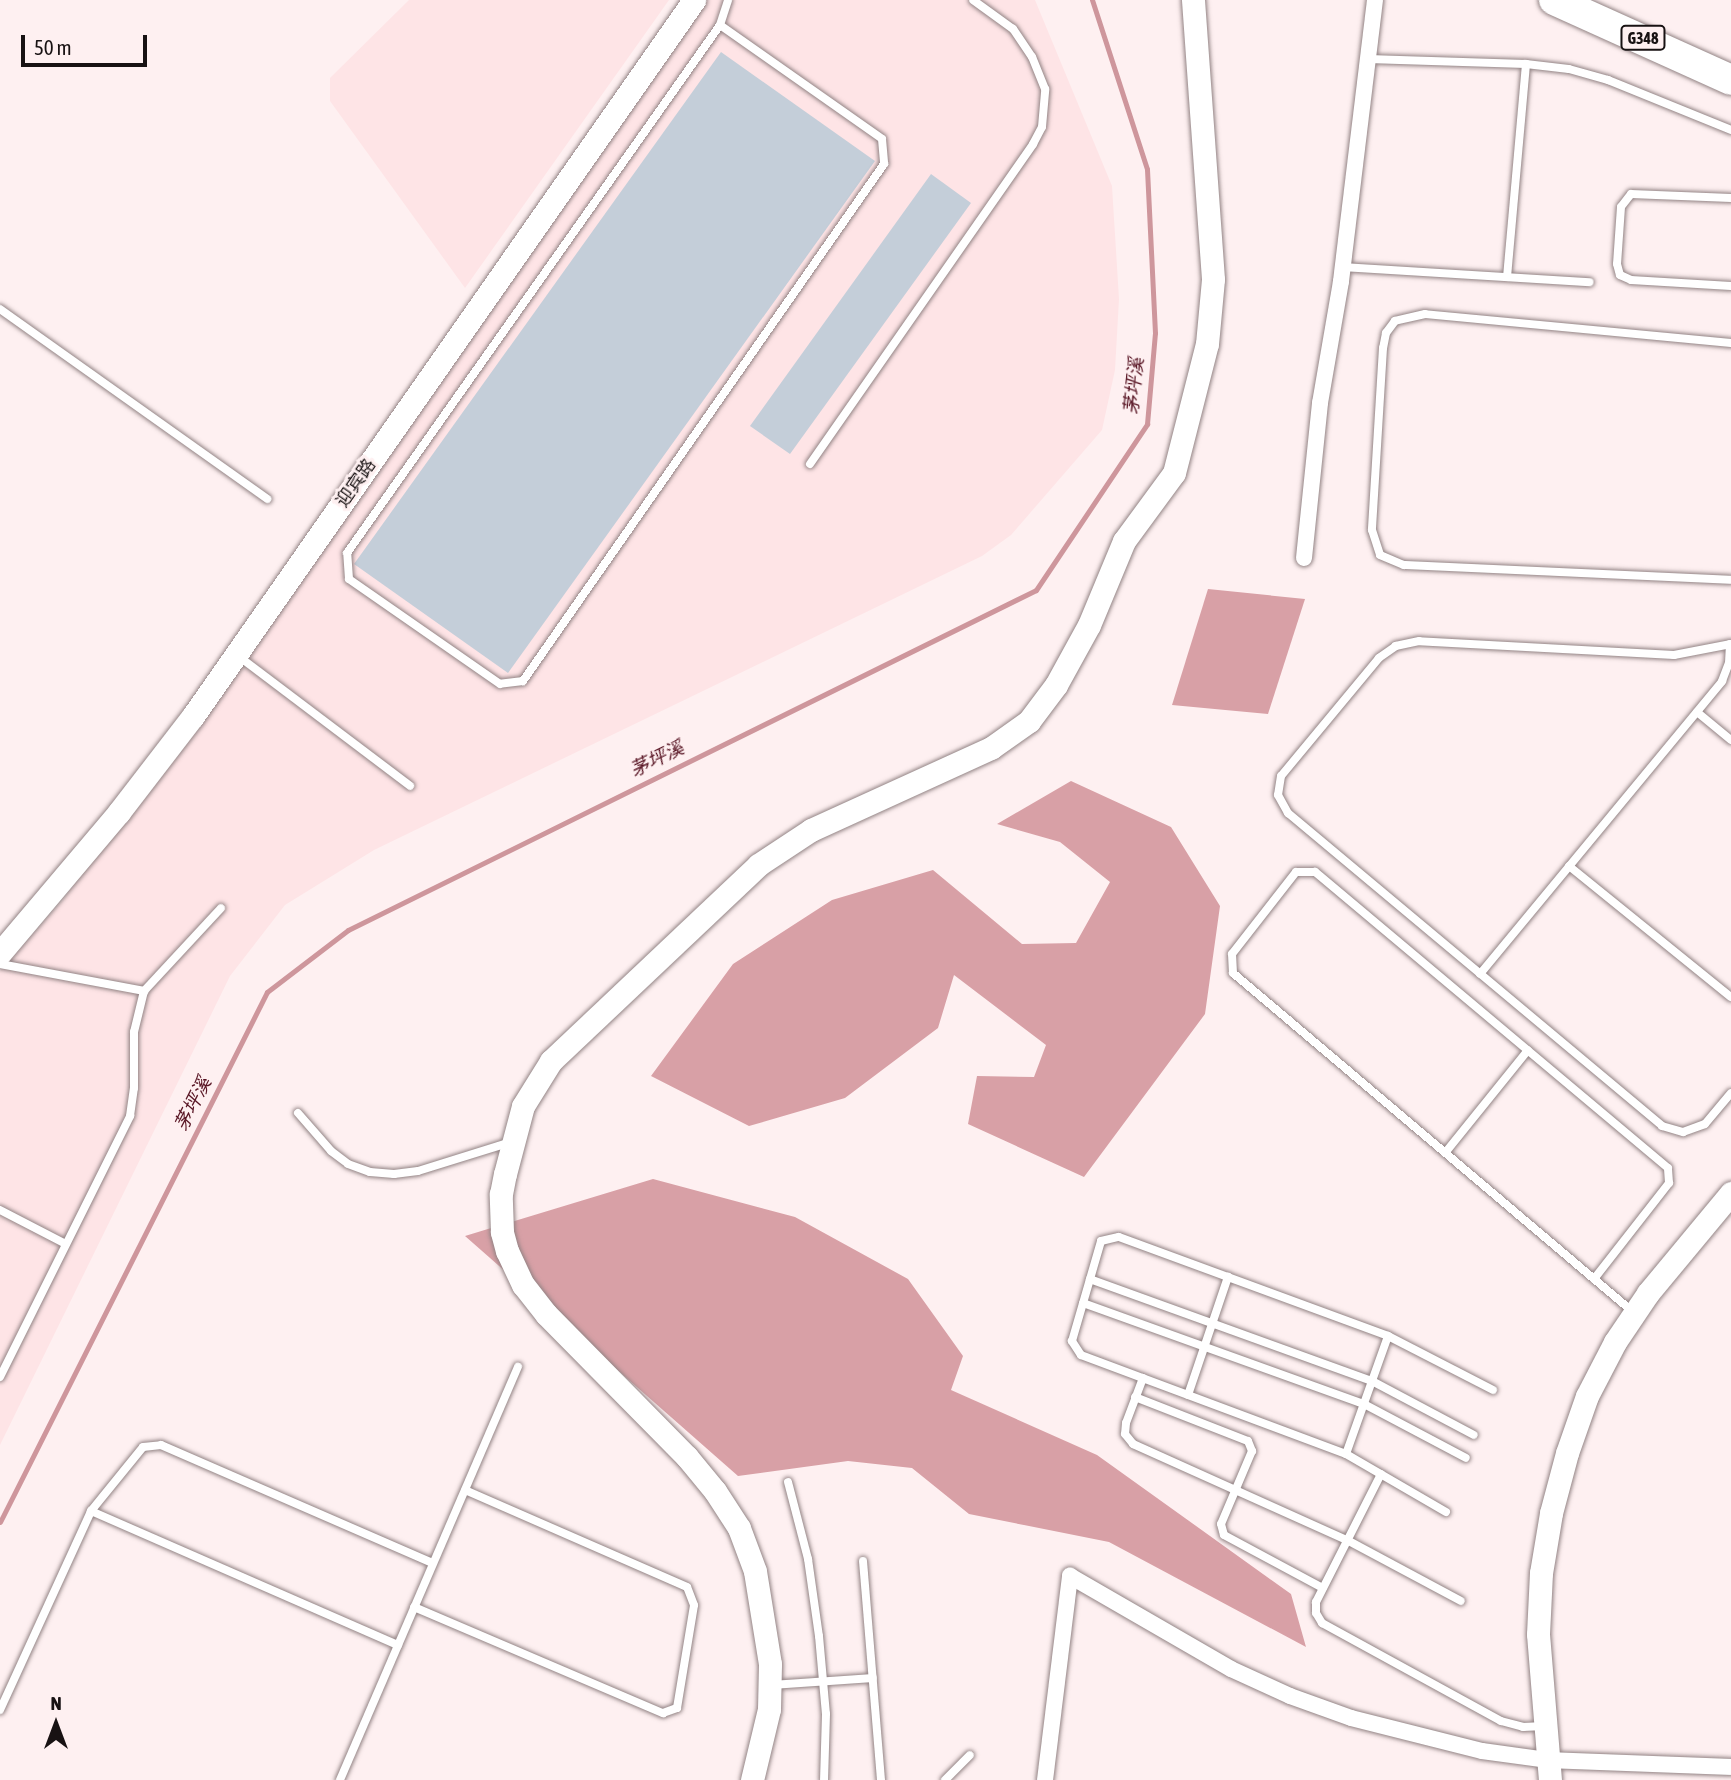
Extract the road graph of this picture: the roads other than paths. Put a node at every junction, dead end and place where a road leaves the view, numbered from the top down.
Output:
1 (694, 0) edge
2 (728, 0) edge
3 (973, 0) edge
4 (1193, 0) edge
5 (1375, 0) edge
6 (1553, 0) edge
7 (720, 25) junction
8 (1367, 59) junction
9 (1526, 64) junction
10 (1731, 80) edge
11 (1731, 130) edge
12 (1731, 198) edge
13 (1342, 267) junction
14 (1507, 277) junction
15 (1590, 282) dead end
16 (1731, 286) edge
17 (0, 309) edge
18 (1731, 343) edge
19 (810, 464) dead end
20 (267, 499) dead end
21 (1304, 558) dead end
22 (1731, 580) edge
23 (1730, 644) edge
24 (236, 654) junction
25 (1697, 712) junction
26 (1731, 740) edge
27 (410, 786) dead end
28 (1569, 866) junction
29 (221, 908) dead end
30 (0, 953) edge
31 (0, 964) edge
32 (1480, 974) junction
33 (144, 991) junction
34 (1731, 997) edge
35 (1528, 1050) junction
36 (1731, 1093) edge
37 (298, 1113) dead end
38 (514, 1142) junction
39 (1445, 1153) junction
40 (1731, 1193) edge
41 (0, 1210) edge
42 (66, 1244) junction
43 (1228, 1277) junction
44 (1090, 1279) junction
45 (1594, 1279) junction
46 (1083, 1303) junction
47 (1634, 1313) junction
48 (1212, 1323) junction
49 (1388, 1336) junction
50 (1205, 1347) junction
51 (518, 1367) dead end
52 (0, 1377) edge
53 (1143, 1378) junction
54 (1372, 1381) junction
55 (1493, 1390) dead end
56 (1188, 1395) junction
57 (1135, 1397) junction
58 (1364, 1405) junction
59 (1474, 1435) dead end
60 (1346, 1454) junction
61 (1466, 1458) dead end
62 (1381, 1474) junction
63 (788, 1482) dead end
64 (464, 1490) junction
65 (1235, 1490) junction
66 (91, 1511) junction
67 (1446, 1512) dead end
68 (1347, 1540) junction
69 (863, 1561) dead end
70 (433, 1563) junction
71 (1323, 1588) junction
72 (1461, 1601) dead end
73 (414, 1607) junction
74 (398, 1645) junction
75 (873, 1678) junction
76 (823, 1682) junction
77 (769, 1686) junction
78 (0, 1710) edge
79 (1544, 1726) junction
80 (970, 1755) dead end
81 (1731, 1767) edge
82 (1549, 1770) edge
83 (340, 1780) edge
84 (752, 1780) edge
85 (824, 1780) edge
86 (880, 1780) edge
87 (945, 1780) edge
88 (1045, 1780) edge

1 - 24 street, 迎宾路
2 - 7 lane
3 - 19 lane
4 - 38 street
5 - 8 street
6 - 10 highway, G348
7 - 7 lane
8 - 9 lane
8 - 13 street
9 - 11 lane
9 - 14 lane
12 - 16 lane
13 - 14 lane
13 - 21 street
14 - 15 lane
17 - 20 lane
18 - 22 lane
23 - 25 lane
23 - 32 lane
24 - 27 lane
24 - 30 street, 迎宾路
25 - 26 lane
25 - 28 lane
28 - 32 lane
28 - 34 lane
29 - 33 lane
31 - 33 lane
32 - 36 lane
33 - 42 lane
35 - 39 lane
35 - 39 lane
35 - 45 lane
37 - 38 lane
38 - 77 street
39 - 45 lane
40 - 47 street
41 - 42 lane
42 - 52 lane
43 - 44 lane
43 - 48 lane
43 - 49 lane
44 - 46 lane
44 - 48 lane
45 - 47 lane
46 - 50 lane
46 - 53 lane
47 - 79 street
48 - 50 lane
48 - 54 lane
49 - 54 lane
49 - 55 lane
50 - 56 lane
50 - 58 lane
51 - 64 lane
53 - 56 lane
53 - 57 lane
54 - 58 lane
54 - 59 lane
56 - 60 lane
57 - 65 lane
57 - 65 lane
58 - 60 lane
58 - 61 lane
60 - 62 lane
62 - 67 lane
62 - 68 lane
63 - 76 lane
64 - 70 lane
64 - 73 lane
65 - 68 lane
65 - 71 lane
66 - 70 lane
66 - 74 lane
66 - 78 lane
68 - 71 lane
68 - 72 lane
69 - 75 lane
70 - 73 lane
71 - 79 lane
73 - 74 lane
74 - 83 lane
75 - 76 lane
75 - 86 lane
76 - 77 lane
76 - 85 lane
77 - 84 street
79 - 82 street
80 - 87 lane
81 - 82 street
82 - 88 street

